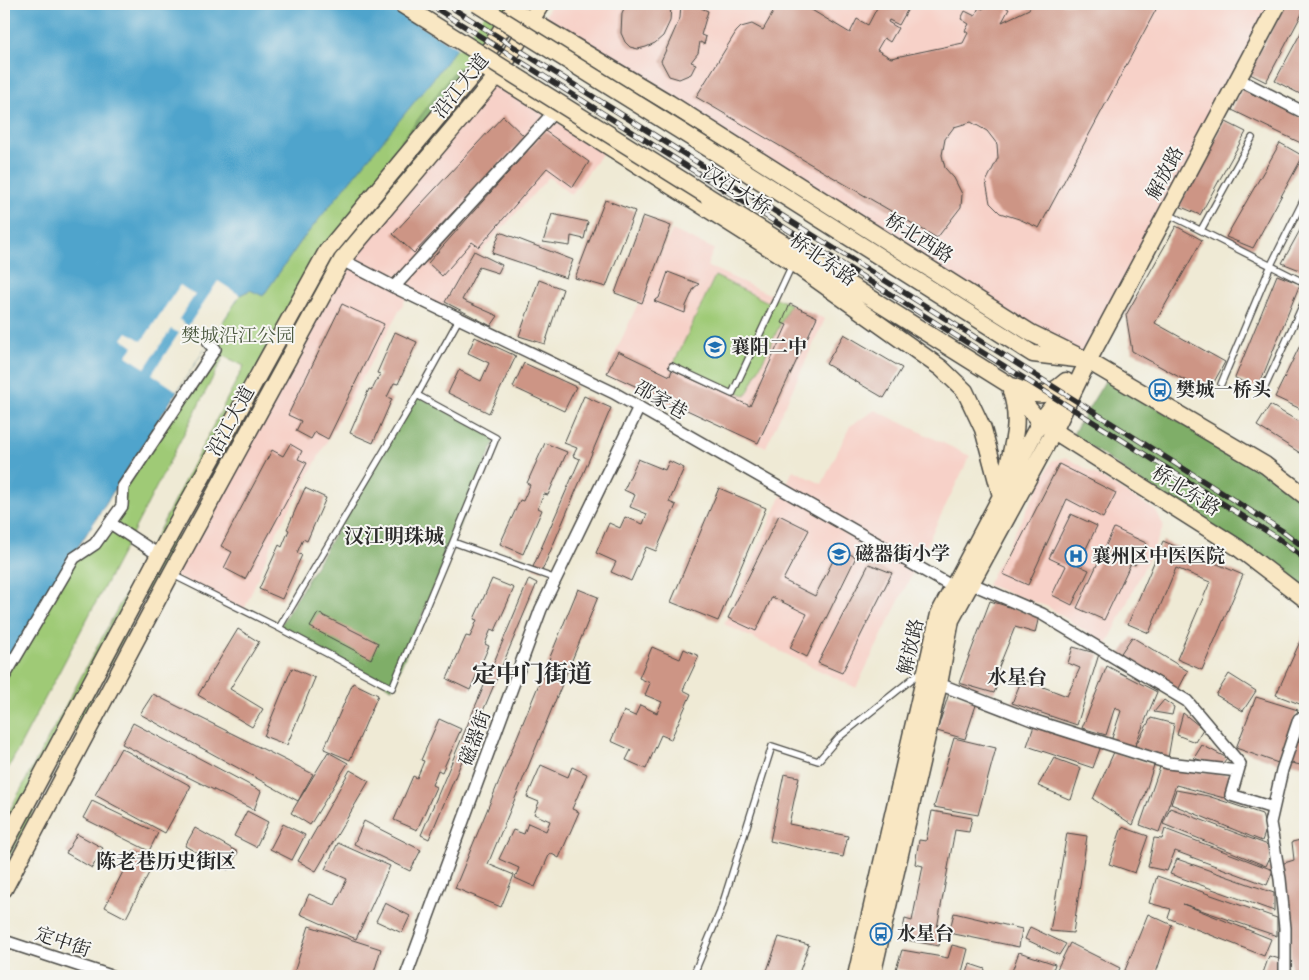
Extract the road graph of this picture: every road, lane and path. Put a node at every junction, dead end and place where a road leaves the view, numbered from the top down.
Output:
1 (401, 4) edge
2 (477, 4) edge
3 (542, 4) edge
4 (1278, 4) edge
5 (515, 7) edge
6 (531, 20) junction
7 (480, 64) junction
8 (497, 76) junction
9 (1238, 79) junction
10 (554, 112) junction
11 (1305, 113) edge
12 (1252, 138) dead end
13 (1305, 198) edge
14 (1167, 213) junction
15 (1201, 230) junction
16 (342, 260) junction
17 (793, 263) junction
18 (1271, 266) junction
19 (1305, 283) edge
20 (394, 288) junction
21 (1305, 300) edge
22 (459, 319) junction
23 (209, 343) dead end
24 (1088, 360) junction
25 (672, 366) dead end
26 (1008, 384) junction
27 (1221, 384) dead end
28 (1264, 389) dead end
29 (418, 395) junction
30 (639, 407) junction
31 (1040, 422) junction
32 (1054, 431) junction
33 (1001, 496) junction
34 (1305, 496) edge
35 (110, 523) junction
36 (453, 542) junction
37 (159, 555) junction
38 (171, 574) junction
39 (556, 580) junction
40 (970, 583) junction
41 (953, 587) junction
42 (1305, 599) edge
43 (279, 628) junction
44 (927, 667) junction
45 (4, 677) edge
46 (939, 684) junction
47 (1305, 720) edge
48 (1238, 771) junction
49 (1273, 808) junction
50 (4, 846) edge
51 (4, 889) edge
52 (4, 941) edge
53 (111, 976) edge
54 (406, 976) edge
55 (693, 976) edge
56 (856, 976) edge
57 (872, 976) edge
58 (1284, 976) edge

1 - 26 main road, 汉江大桥, bridge
2 - 24 main road, 汉江大桥, bridge
3 - 6 main road, 沿江大道
4 - 9 main road, 解放路
5 - 6 main road, 桥北西路
5 - 7 main road, 沿江大道
6 - 8 main road, 沿江大道
6 - 24 main road, 桥北西路
7 - 8 main road, 桥北东路
7 - 37 main road, 沿江大道
8 - 10 main road, 桥北东路
8 - 16 main road, 沿江大道
9 - 11 street
9 - 14 main road, 解放路
10 - 17 main road, 桥北东路
10 - 20 street
12 - 15 lane
13 - 18 lane
14 - 15 lane
14 - 24 main road, 解放路
15 - 18 lane
16 - 20 street, 邵家巷
16 - 38 main road, 沿江大道
17 - 25 lane
17 - 33 main road, 桥北东路
18 - 19 lane
18 - 27 lane
20 - 22 street, 邵家巷
21 - 28 lane
22 - 29 lane
22 - 30 street, 邵家巷
23 - 35 street
24 - 26 main road
24 - 31 main road, 解放路
24 - 32 main road, 解放路
24 - 34 main road, 桥北西路
26 - 31 main road, 汉江大桥
26 - 33 main road
29 - 36 lane
29 - 43 lane
30 - 39 street, 磁器街
30 - 41 street, 邵家巷
31 - 32 main road, 桥北东路
31 - 33 main road, 解放路
32 - 40 main road, 解放路
32 - 42 main road, 桥北东路
33 - 41 main road, 解放路
35 - 37 street
35 - 45 street
36 - 39 lane
36 - 43 lane
37 - 50 main road, 沿江大道
38 - 43 lane
38 - 51 main road, 沿江大道
39 - 54 street, 磁器街
40 - 46 main road, 解放路
40 - 48 street
41 - 44 main road, 解放路
44 - 55 lane
44 - 56 main road, 解放路
46 - 48 street
46 - 57 main road, 解放路
47 - 49 street
48 - 49 street
49 - 58 street
52 - 53 street, 定中街

